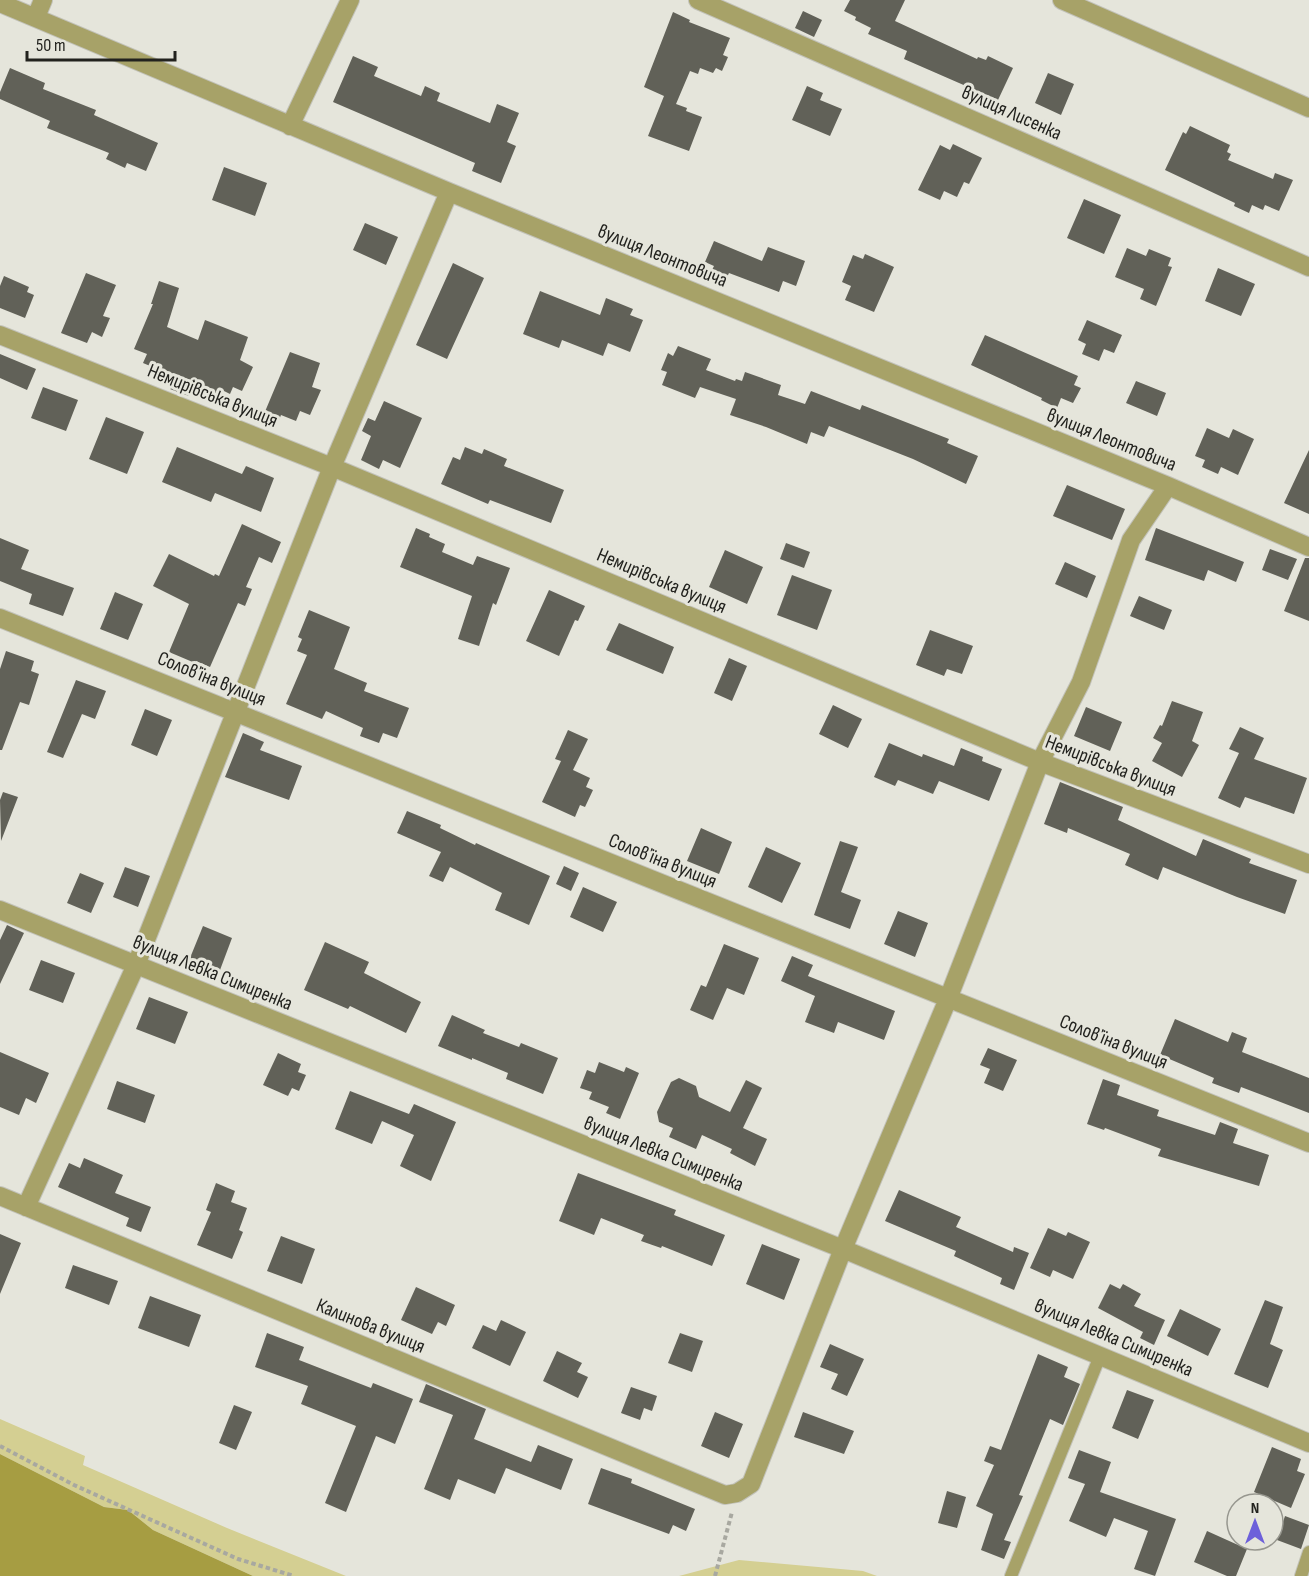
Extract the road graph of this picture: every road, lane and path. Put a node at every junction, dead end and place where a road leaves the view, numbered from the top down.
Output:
1 (43, 0) edge
2 (350, 0) edge
3 (698, 0) edge
4 (1062, 0) edge
5 (0, 3) edge
6 (36, 17) junction
7 (1309, 108) edge
8 (290, 126) junction
9 (449, 192) junction
10 (1309, 267) edge
11 (0, 335) edge
12 (332, 467) junction
13 (1167, 486) junction
14 (1309, 547) edge
15 (0, 618) edge
16 (236, 712) junction
17 (1040, 762) junction
18 (1309, 864) edge
19 (0, 910) edge
20 (136, 965) junction
21 (948, 999) junction
22 (1309, 1143) edge
23 (0, 1196) edge
24 (26, 1207) junction
25 (843, 1249) junction
26 (1100, 1356) junction
27 (1309, 1443) edge
28 (0, 1446) edge
29 (731, 1494) junction
30 (1309, 1552) edge
31 (294, 1576) edge
32 (715, 1576) edge
33 (1011, 1576) edge
34 (1301, 1576) edge

1 - 6 street
2 - 8 street
3 - 10 street, вулиця Лисенка
4 - 7 street
5 - 6 street, вулиця Леонтовича
6 - 8 street, вулиця Леонтовича
8 - 9 street, вулиця Леонтовича
9 - 12 street
9 - 13 street, вулиця Леонтовича
11 - 12 street, Немирівська вулиця
12 - 16 street
12 - 17 street, Немирівська вулиця
13 - 14 street, вулиця Леонтовича
13 - 17 street
15 - 16 street, Соловʼїна вулиця
16 - 20 street
16 - 21 street, Соловʼїна вулиця
17 - 18 street, Немирівська вулиця
17 - 21 street
19 - 20 street, вулиця Левка Симиренка
20 - 24 street
20 - 25 street, вулиця Левка Симиренка
21 - 22 street, Соловʼїна вулиця
21 - 25 street
23 - 24 street, Калинова вулиця
24 - 29 street, Калинова вулиця
25 - 26 street, вулиця Левка Симиренка
25 - 29 street
26 - 27 street, вулиця Левка Симиренка
26 - 33 lane
28 - 31 path
29 - 32 path
30 - 34 lane

